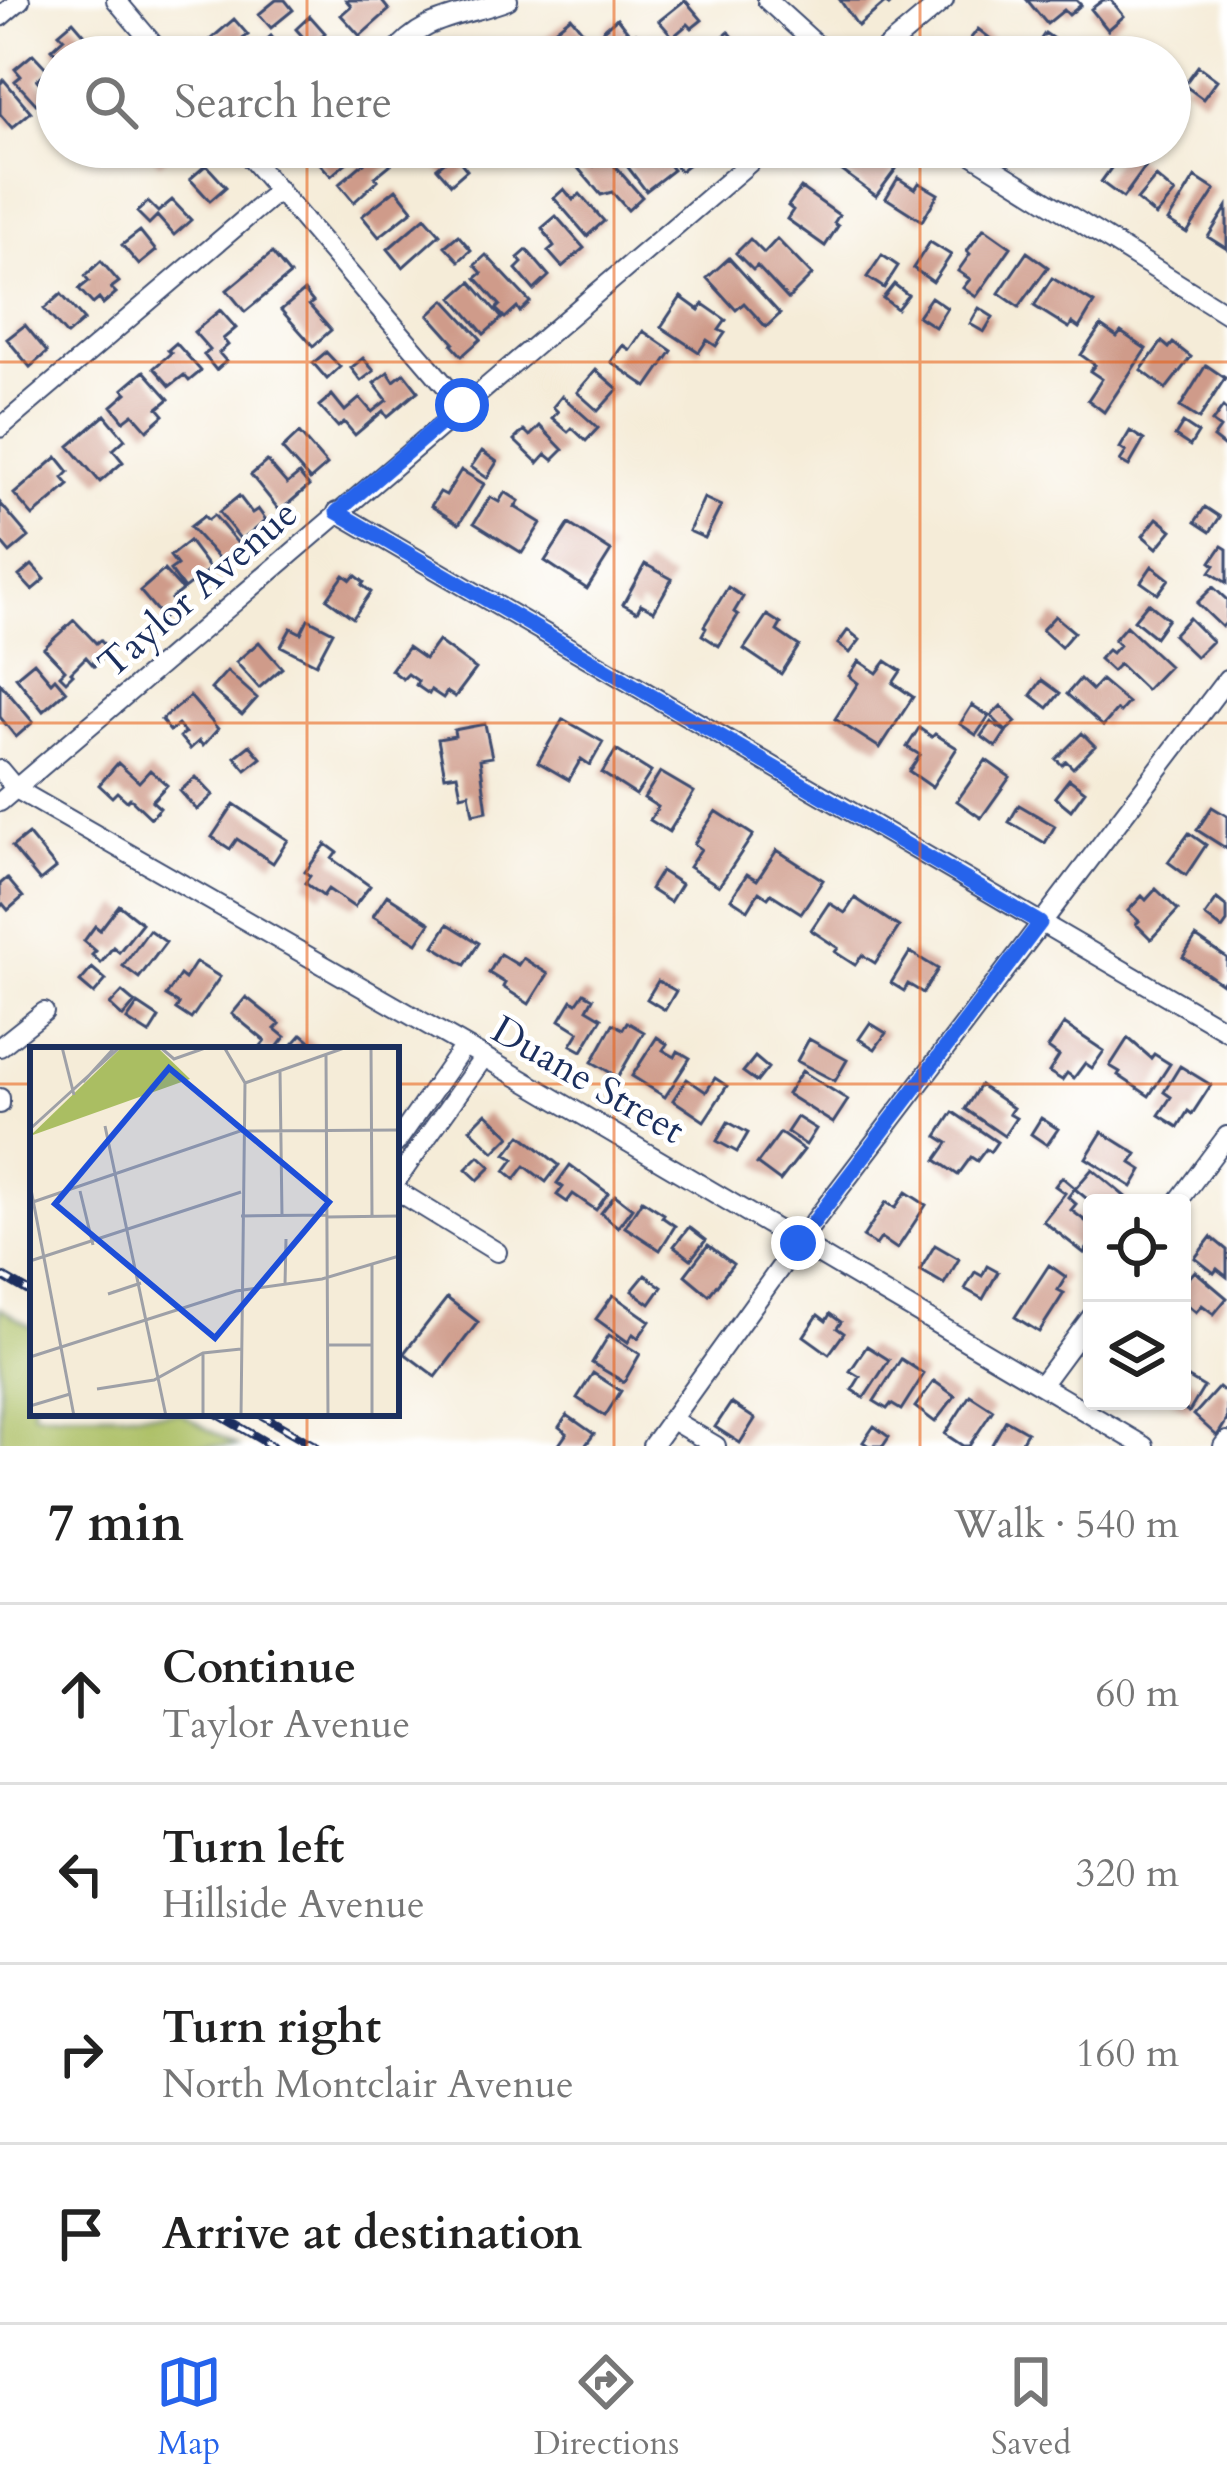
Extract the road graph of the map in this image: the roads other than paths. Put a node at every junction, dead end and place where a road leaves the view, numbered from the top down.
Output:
1 (20, 0) edge
2 (116, 0) edge
3 (508, 0) edge
4 (767, 0) edge
5 (944, 0) edge
6 (0, 17) edge
7 (146, 36) edge
8 (411, 36) edge
9 (807, 36) edge
10 (901, 36) edge
11 (260, 168) edge
12 (743, 168) edge
13 (994, 168) edge
14 (279, 190) junction
15 (1227, 314) edge
16 (462, 405) junction
17 (0, 428) edge
18 (337, 512) junction
19 (1227, 679) edge
20 (0, 770) edge
21 (8, 795) edge
22 (1040, 923) junction
23 (44, 1012) dead end
24 (1227, 1031) edge
25 (464, 1046) junction
26 (0, 1047) edge
27 (484, 1057) junction
28 (1227, 1136) edge
29 (399, 1139) edge
30 (399, 1181) edge
31 (399, 1187) edge
32 (1184, 1194) edge
33 (798, 1243) junction
34 (496, 1252) dead end
35 (1083, 1328) edge
36 (1041, 1385) junction
37 (672, 1420) junction
38 (652, 1446) edge
39 (716, 1446) edge
40 (1144, 1446) edge

1 - 6 street
2 - 7 street
3 - 8 street
4 - 9 street
5 - 10 street
11 - 14 street
12 - 16 street, Taylor Avenue
13 - 15 street
14 - 16 street
14 - 17 street
16 - 18 street, Taylor Avenue
18 - 21 street, Taylor Avenue
18 - 22 street
19 - 22 street
20 - 21 street, Duane Street
21 - 25 street, Duane Street
22 - 24 street
22 - 33 street
23 - 26 street
25 - 27 street, Duane Street
25 - 29 street
27 - 30 street
27 - 33 street, Duane Street
28 - 32 street
31 - 34 street
33 - 36 street, Duane Street
33 - 37 street
35 - 36 street
36 - 40 street, Duane Street
37 - 38 street
37 - 39 street

